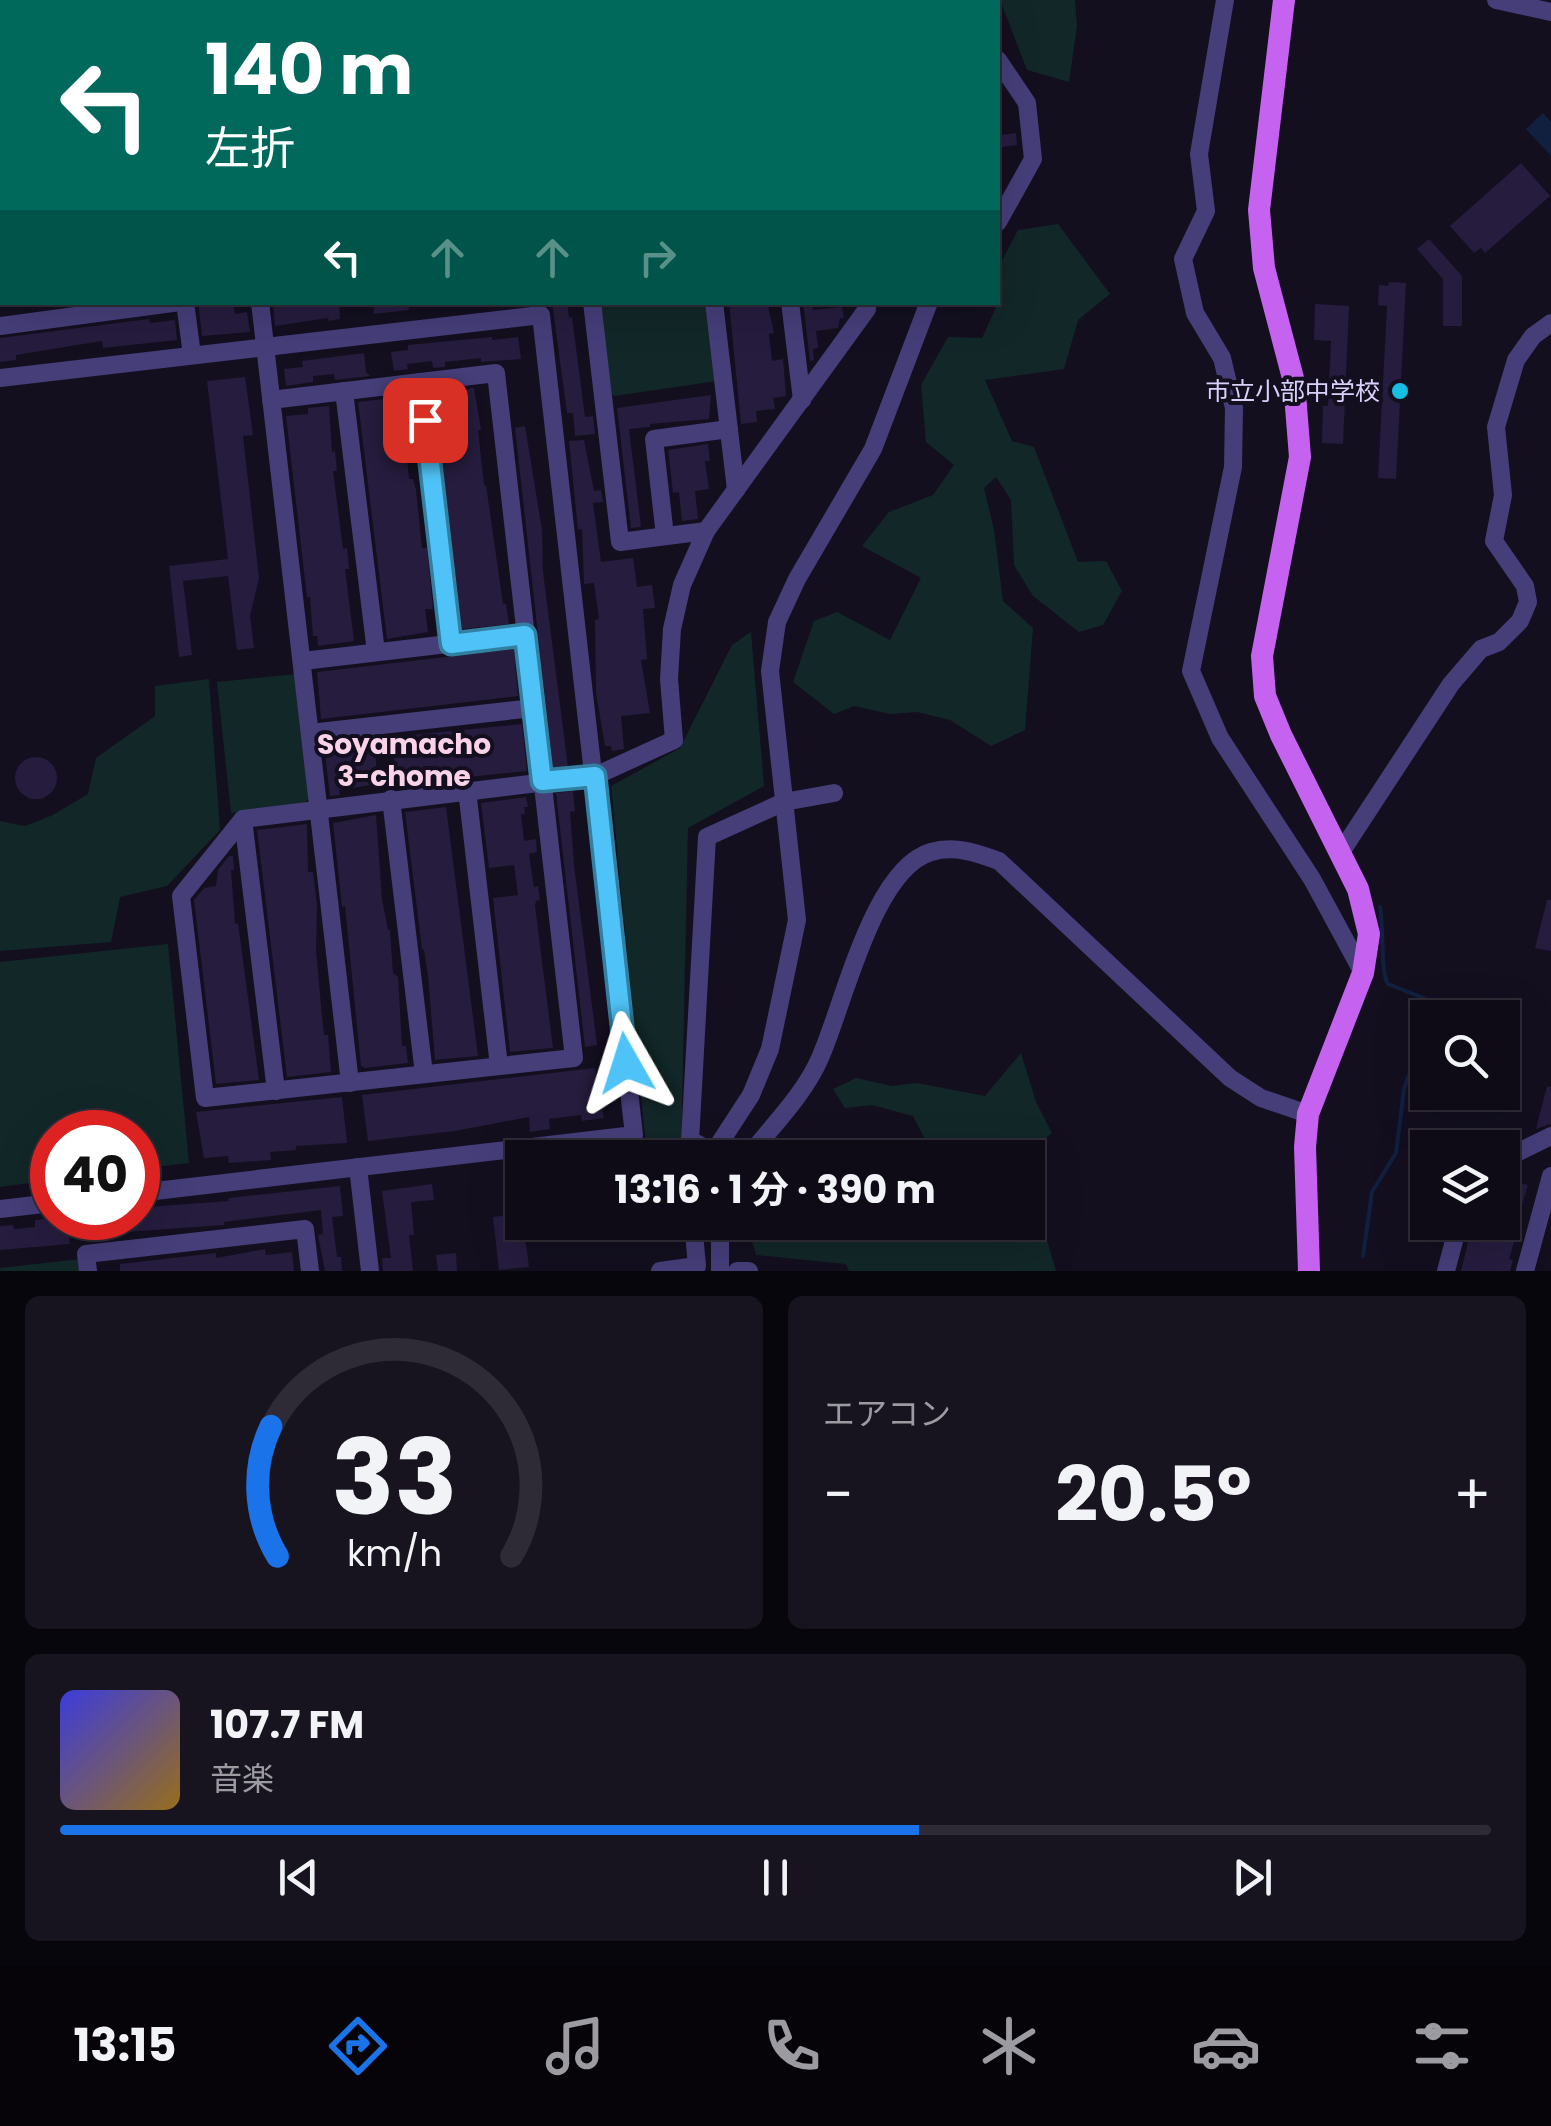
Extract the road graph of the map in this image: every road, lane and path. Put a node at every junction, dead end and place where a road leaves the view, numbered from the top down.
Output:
1 (1225, 0) edge
2 (1284, 0) edge
3 (1496, 0) edge
4 (1551, 12) edge
5 (1000, 63) edge
6 (1000, 218) edge
7 (137, 305) edge
8 (183, 305) edge
9 (260, 305) edge
10 (592, 305) edge
11 (714, 305) edge
12 (790, 305) edge
13 (866, 305) edge
14 (927, 305) edge
15 (107, 307) edge
16 (30, 312) edge
17 (1551, 323) edge
18 (0, 326) edge
19 (265, 346) junction
20 (192, 355) junction
21 (0, 378) edge
22 (420, 382) junction
23 (344, 391) junction
24 (271, 400) junction
25 (802, 400) junction
26 (729, 429) junction
27 (736, 490) junction
28 (706, 531) junction
29 (665, 536) junction
30 (525, 635) junction
31 (451, 644) junction
32 (376, 652) junction
33 (303, 661) junction
34 (534, 708) junction
35 (310, 734) junction
36 (595, 776) junction
37 (542, 781) junction
38 (468, 790) junction
39 (834, 794) dead end
40 (391, 799) junction
41 (784, 802) junction
42 (318, 808) junction
43 (243, 819) junction
44 (1342, 852) junction
45 (1363, 973) junction
46 (499, 1066) junction
47 (424, 1074) junction
48 (350, 1083) junction
49 (276, 1090) junction
50 (1308, 1114) junction
51 (1551, 1136) edge
52 (690, 1140) edge
53 (721, 1140) edge
54 (761, 1140) edge
55 (1520, 1151) edge
56 (358, 1168) junction
57 (1551, 1176) edge
58 (160, 1190) edge
59 (30, 1206) edge
60 (0, 1209) edge
61 (695, 1240) edge
62 (720, 1240) edge
63 (1454, 1240) edge
64 (88, 1271) edge
65 (310, 1271) edge
66 (370, 1271) edge
67 (660, 1271) edge
68 (720, 1271) edge
69 (736, 1271) edge
70 (748, 1271) edge
71 (1310, 1271) edge
72 (1446, 1271) edge
73 (1525, 1271) edge

1 - 45 street
2 - 44 main road
3 - 4 street
5 - 6 street
7 - 15 street
8 - 20 street
9 - 19 street
10 - 29 street
11 - 26 street
12 - 25 street
13 - 25 street
14 - 41 street
15 - 16 street
16 - 18 street
17 - 44 street
19 - 20 street
19 - 24 street
19 - 36 street
20 - 21 street
22 - 23 street
22 - 30 street
22 - 31 street
23 - 24 street
23 - 32 street
24 - 33 street
25 - 27 street
26 - 27 street
26 - 29 street
27 - 28 street
28 - 29 street
28 - 36 street
30 - 31 street
30 - 34 street
31 - 32 street
32 - 33 street
33 - 35 street
34 - 35 street
34 - 37 street
35 - 42 street
36 - 37 street
36 - 56 street
37 - 38 street
37 - 46 street
38 - 40 street
38 - 46 street
39 - 41 street
40 - 42 street
40 - 47 street
41 - 52 street
41 - 53 street
42 - 43 street
42 - 48 street
43 - 49 street
43 - 49 street
44 - 45 main road
45 - 50 main road
46 - 47 street
47 - 48 street
48 - 49 street
50 - 54 street
50 - 71 main road
51 - 55 street
56 - 58 street
56 - 66 street
57 - 73 street
59 - 60 street
61 - 67 street
62 - 68 street
63 - 72 street
64 - 65 street
69 - 70 street

